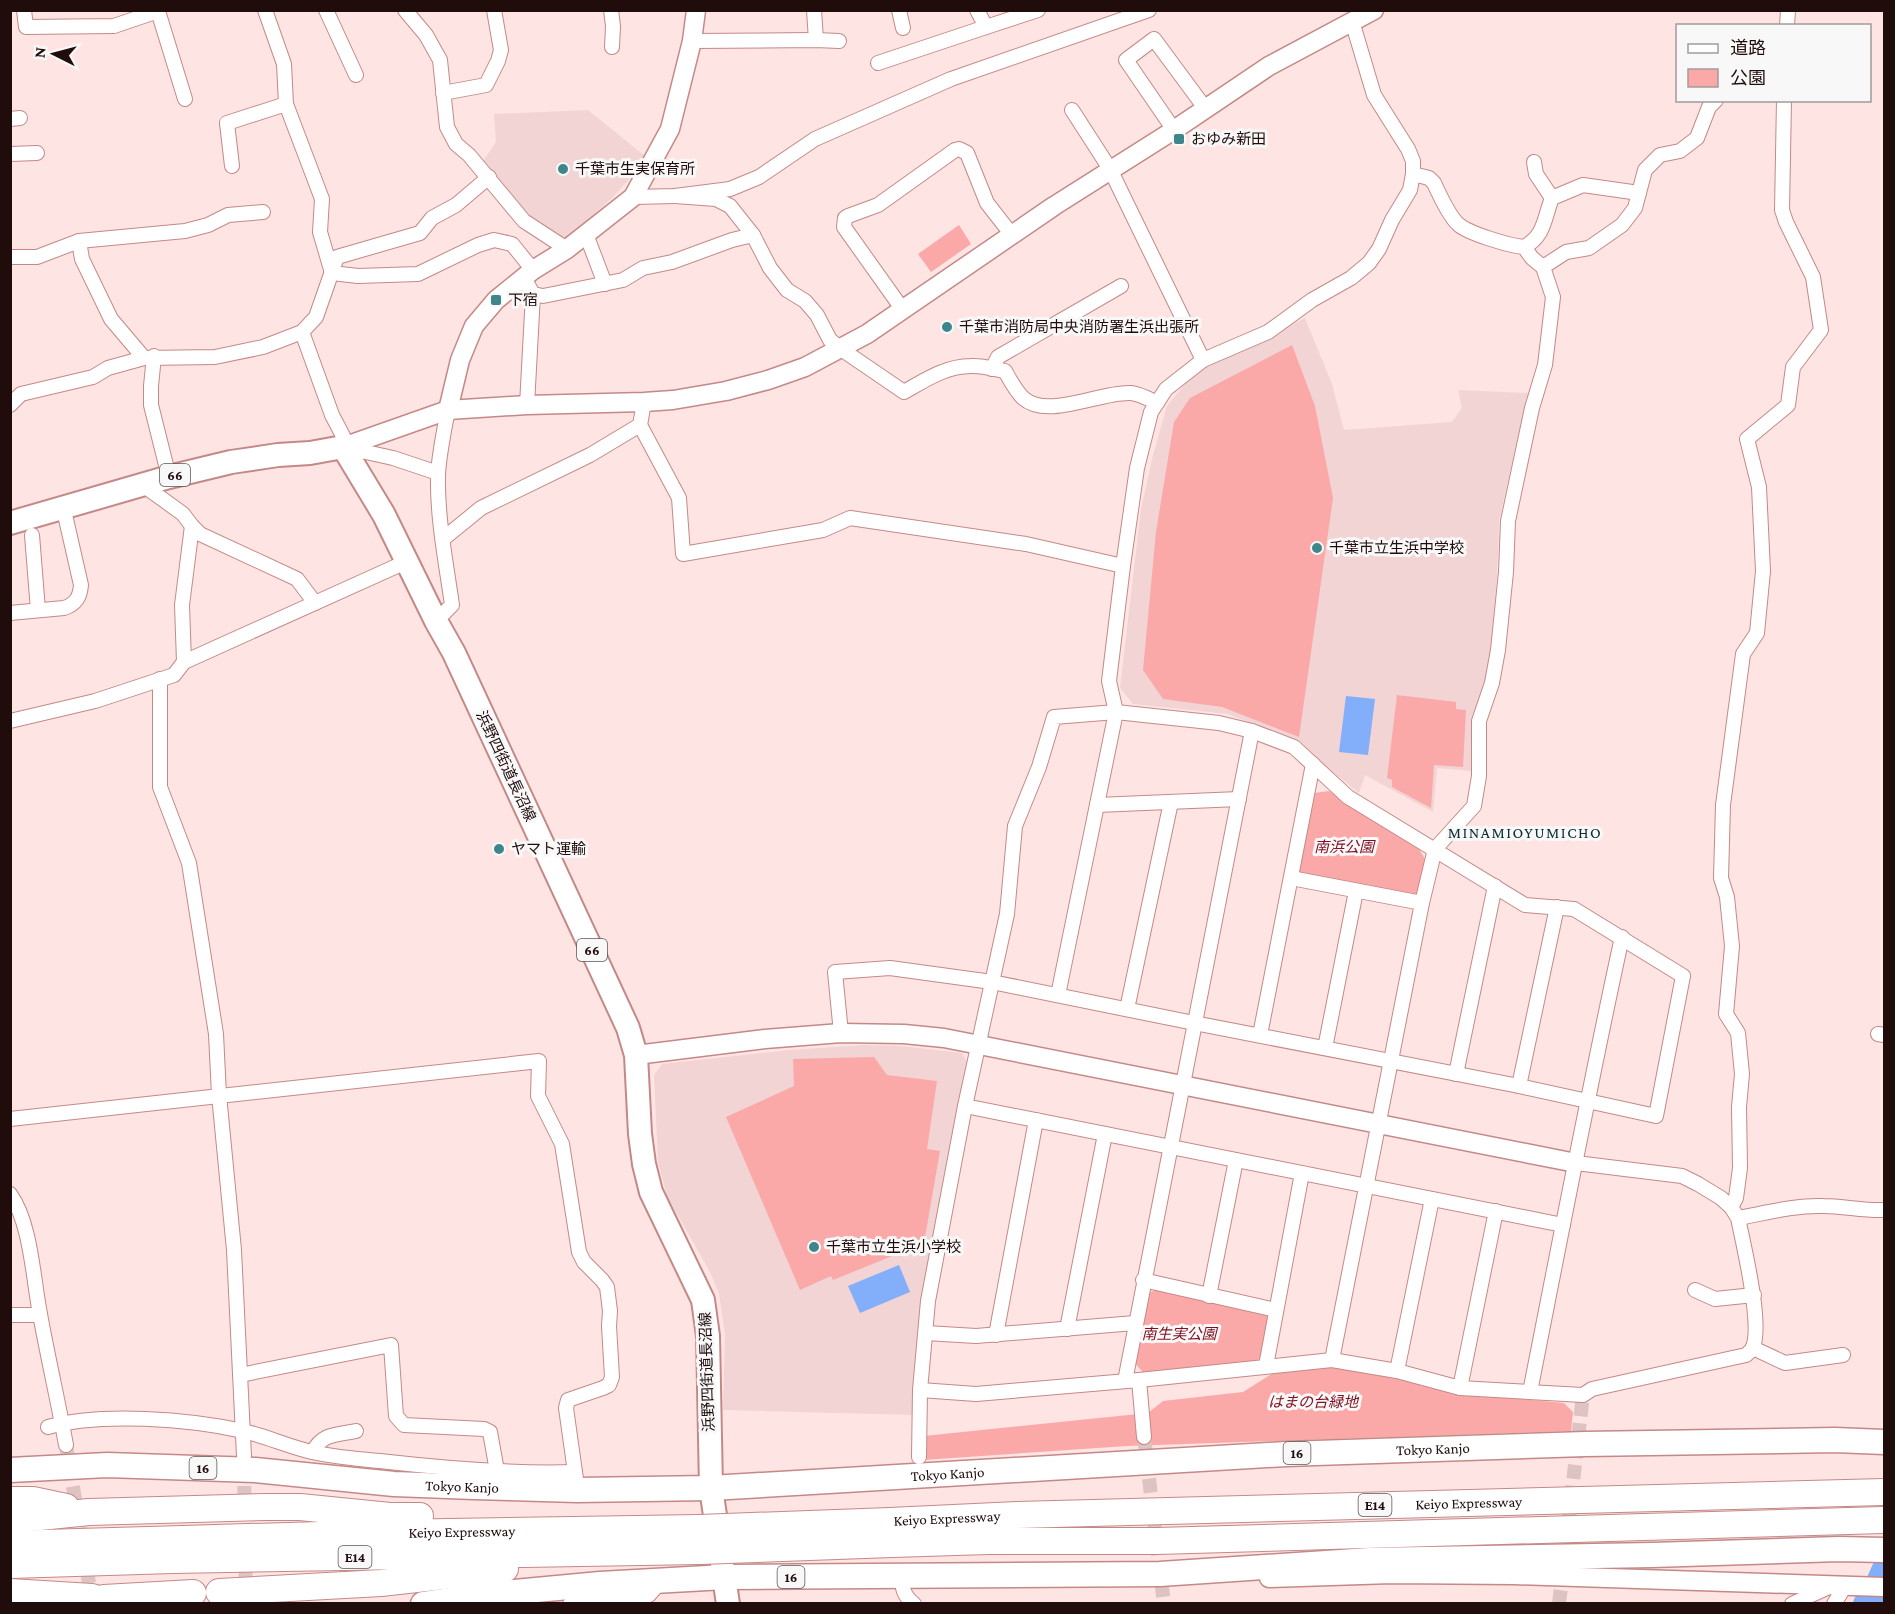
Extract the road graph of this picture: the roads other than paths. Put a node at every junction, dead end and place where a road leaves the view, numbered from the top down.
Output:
1 (24, 10) edge
2 (265, 10) edge
3 (326, 10) edge
4 (405, 10) edge
5 (494, 10) edge
6 (611, 10) edge
7 (696, 10) edge
8 (814, 10) edge
9 (899, 10) edge
10 (977, 10) edge
11 (1038, 10) edge
12 (1149, 10) edge
13 (1374, 10) edge
14 (1352, 21) junction
15 (986, 27) junction
16 (903, 28) dead end
17 (816, 40) junction
18 (692, 41) junction
19 (838, 41) dead end
20 (612, 47) dead end
21 (878, 63) dead end
22 (356, 75) dead end
23 (443, 93) junction
24 (185, 99) dead end
25 (1714, 102) edge
26 (1784, 102) edge
27 (286, 104) junction
28 (1205, 108) junction
29 (1072, 110) dead end
30 (1174, 130) junction
31 (37, 153) dead end
32 (10, 154) edge
33 (1534, 162) dead end
34 (232, 166) dead end
35 (1110, 169) junction
36 (1413, 174) junction
37 (489, 177) junction
38 (1639, 193) junction
39 (675, 196) junction
40 (633, 197) junction
41 (1552, 198) junction
42 (263, 212) dead end
43 (585, 234) junction
44 (753, 235) junction
45 (1012, 235) junction
46 (78, 242) junction
47 (1524, 247) junction
48 (567, 249) junction
49 (10, 257) edge
50 (1544, 267) junction
51 (332, 273) junction
52 (530, 280) junction
53 (605, 284) junction
54 (1120, 286) dead end
55 (903, 310) junction
56 (302, 332) junction
57 (841, 349) junction
58 (149, 357) junction
59 (1203, 360) junction
60 (992, 369) junction
61 (644, 402) junction
62 (1157, 403) junction
63 (10, 405) edge
64 (527, 405) junction
65 (448, 410) junction
66 (639, 425) junction
67 (344, 447) junction
68 (438, 473) junction
69 (169, 477) junction
70 (143, 485) junction
71 (63, 506) junction
72 (10, 522) edge
73 (192, 526) junction
74 (32, 535) dead end
75 (442, 539) junction
76 (408, 561) junction
77 (1123, 566) junction
78 (315, 603) junction
79 (38, 610) junction
80 (10, 613) edge
81 (436, 621) junction
82 (184, 662) junction
83 (160, 679) junction
84 (1116, 712) junction
85 (10, 721) edge
86 (1252, 731) junction
87 (1313, 764) junction
88 (1239, 799) junction
89 (1171, 802) junction
90 (1097, 805) junction
91 (1435, 849) junction
92 (1291, 878) junction
93 (1495, 886) junction
94 (1356, 891) junction
95 (1422, 903) junction
96 (1557, 907) junction
97 (1622, 937) junction
98 (992, 982) junction
99 (1058, 995) junction
100 (1126, 1009) junction
101 (1194, 1023) junction
102 (841, 1033) junction
103 (1260, 1035) junction
104 (979, 1044) junction
105 (1325, 1048) junction
106 (636, 1055) junction
107 (1391, 1062) junction
108 (1456, 1074) junction
109 (1182, 1084) junction
110 (1519, 1086) junction
111 (219, 1095) junction
112 (1587, 1100) junction
113 (965, 1106) junction
114 (10, 1119) edge
115 (1036, 1120) junction
116 (1378, 1125) junction
117 (1105, 1134) junction
118 (1170, 1147) junction
119 (1236, 1160) junction
120 (1576, 1163) junction
121 (1302, 1173) junction
122 (1366, 1186) junction
123 (10, 1194) edge
124 (1432, 1199) junction
125 (1884, 1210) edge
126 (1496, 1211) junction
127 (1735, 1213) junction
128 (1563, 1225) junction
129 (1143, 1280) junction
130 (1695, 1290) dead end
131 (1754, 1295) junction
132 (1209, 1296) junction
133 (1276, 1310) junction
134 (10, 1315) edge
135 (40, 1315) junction
136 (1135, 1323) junction
137 (1067, 1329) junction
138 (926, 1333) junction
139 (996, 1335) junction
140 (1752, 1348) junction
141 (1844, 1355) dead end
142 (1332, 1360) junction
143 (1266, 1366) junction
144 (1397, 1371) junction
145 (240, 1375) junction
146 (1139, 1380) junction
147 (1125, 1381) junction
148 (1460, 1388) junction
149 (920, 1390) junction
150 (1530, 1392) junction
151 (62, 1423) junction
152 (48, 1427) dead end
153 (243, 1431) junction
154 (356, 1431) dead end
155 (1144, 1437) tunnel mouth
156 (1884, 1442) edge
157 (66, 1445) tunnel mouth
158 (313, 1452) junction
159 (244, 1456) tunnel mouth
160 (918, 1457) dead end
161 (10, 1459) edge
162 (107, 1465) junction
163 (10, 1470) edge
164 (497, 1471) junction
165 (576, 1481) junction
166 (711, 1488) junction
167 (1872, 1492) edge
168 (10, 1500) edge
169 (89, 1512) junction
170 (10, 1520) edge
171 (1884, 1520) edge
172 (663, 1528) junction
173 (891, 1532) junction
174 (700, 1540) junction
175 (10, 1544) edge
176 (1884, 1550) edge
177 (630, 1553) junction
178 (10, 1565) edge
179 (1160, 1574) junction
180 (725, 1577) junction
181 (902, 1577) junction
182 (661, 1581) junction
183 (1884, 1587) edge
184 (10, 1592) edge
185 (219, 1592) dead end
186 (1837, 1592) edge
187 (193, 1593) dead end
188 (104, 1598) junction
189 (74, 1604) edge
190 (423, 1604) edge
191 (570, 1604) edge
192 (728, 1604) edge
193 (914, 1604) edge
194 (1792, 1604) edge

1 - 24 street
2 - 27 street
3 - 22 street
4 - 23 street
5 - 23 street
6 - 20 street
7 - 18 street
8 - 17 street
9 - 16 street
10 - 15 street
11 - 15 street
12 - 39 street
13 - 14 street
14 - 28 street
14 - 36 street
15 - 21 street
17 - 18 street
17 - 19 street
18 - 40 street
23 - 37 street
25 - 38 street
26 - 127 street
27 - 34 street
27 - 51 street
28 - 30 street
28 - 30 street
29 - 35 street
30 - 35 street
31 - 32 street
33 - 41 street
35 - 45 street
35 - 59 street
36 - 47 street
36 - 59 street
37 - 48 street
37 - 51 street
38 - 41 street
38 - 50 street
39 - 40 street
39 - 44 street
40 - 43 street
41 - 47 street
42 - 46 street
43 - 48 street
43 - 53 street
44 - 53 street
44 - 57 street
45 - 55 street
45 - 55 street
46 - 49 street
46 - 58 street
47 - 50 street
48 - 52 street
50 - 91 street
51 - 52 street
51 - 56 street
52 - 53 street
52 - 64 street
52 - 65 street
54 - 60 street
55 - 57 street
56 - 58 street
56 - 67 street
57 - 60 street
57 - 61 street
58 - 63 street
58 - 69 street
59 - 62 street
60 - 62 street
61 - 64 street
61 - 66 street
62 - 77 street
64 - 65 street
65 - 67 street
65 - 68 street
66 - 75 street
66 - 77 street
67 - 68 street
67 - 69 main road, 66
67 - 76 main road, 浜野四街道長沼線 / 66
68 - 75 street
69 - 70 main road, 66
70 - 71 main road, 66
70 - 73 street
71 - 72 main road, 66
71 - 79 street
73 - 78 street
73 - 82 street
74 - 79 street
75 - 81 street
76 - 78 street
76 - 81 main road, 浜野四街道長沼線 / 66
77 - 84 street
78 - 82 street
79 - 80 street
81 - 106 main road, 浜野四街道長沼線 / 66
82 - 83 street
83 - 85 street
83 - 111 street
84 - 86 street
84 - 90 street
84 - 98 street
86 - 87 street
86 - 88 street
87 - 91 street
87 - 92 street
88 - 89 street
88 - 101 street
89 - 90 street
89 - 100 street
90 - 99 street
91 - 93 street
91 - 95 street
92 - 94 street
92 - 103 street
93 - 96 street
93 - 108 street
94 - 95 street
94 - 105 street
95 - 107 street
96 - 97 street
96 - 110 street
97 - 112 street
97 - 112 street
98 - 99 street
98 - 102 street
98 - 104 street
99 - 100 street
100 - 101 street
101 - 103 street
101 - 109 street
102 - 104 street
102 - 106 street
103 - 105 street
104 - 109 street
104 - 113 street
105 - 107 street
106 - 166 main road, 浜野四街道長沼線 / 66
107 - 108 street
107 - 116 street
108 - 110 street
109 - 116 street
109 - 118 street
110 - 112 street
111 - 114 street
111 - 145 street
111 - 165 street
112 - 120 street
113 - 115 street
113 - 138 street
115 - 117 street
115 - 139 street
116 - 120 street
116 - 122 street
117 - 118 street
117 - 137 street
118 - 119 street
118 - 129 street
119 - 121 street
119 - 132 street
120 - 127 street
120 - 128 street
121 - 122 street
121 - 133 street
122 - 124 street
122 - 142 street
123 - 135 street
124 - 126 street
124 - 144 street
125 - 127 street
126 - 128 street
126 - 148 street
127 - 131 street
128 - 150 street
129 - 132 street
129 - 136 street
130 - 131 street
131 - 140 street
132 - 133 street
133 - 143 street
134 - 135 street
135 - 151 street
136 - 137 street
136 - 147 street
137 - 139 street
138 - 139 street
138 - 149 street
140 - 141 street
140 - 150 street
142 - 143 street
142 - 144 street
143 - 146 street
144 - 148 street
145 - 153 street
145 - 164 street
146 - 147 street
146 - 155 street
147 - 149 street
148 - 150 street
149 - 160 street
151 - 152 street
151 - 153 street
151 - 157 street
153 - 158 street
153 - 159 street
154 - 158 street
156 - 166 highway, Tokyo Kanjo / 16
158 - 164 street
161 - 162 highway
162 - 163 highway, Tokyo Kanjo / 16
162 - 165 highway, Tokyo Kanjo / 16
164 - 165 street
165 - 166 highway, Tokyo Kanjo / 16
166 - 180 main road, 浜野四街道長沼線 / 66
167 - 173 highway, Keiyo Expressway / E14
168 - 169 highway
169 - 170 highway
169 - 172 highway
171 - 173 highway, Keiyo Expressway / E14
172 - 174 highway, Keiyo Expressway / E14
172 - 175 highway, Keiyo Expressway / E14
173 - 174 highway, Keiyo Expressway / E14, bridge
174 - 177 highway, Keiyo Expressway / E14
176 - 179 highway, 16
177 - 178 highway, Keiyo Expressway / E14
177 - 185 highway
179 - 181 highway, 16
179 - 186 street
180 - 181 highway, 16
180 - 182 highway, 16
180 - 192 main road, 浜野四街道長沼線 / 66
181 - 193 street
182 - 190 highway, 16
182 - 191 street
183 - 186 street
184 - 188 highway
186 - 194 street
187 - 188 highway
188 - 189 highway

